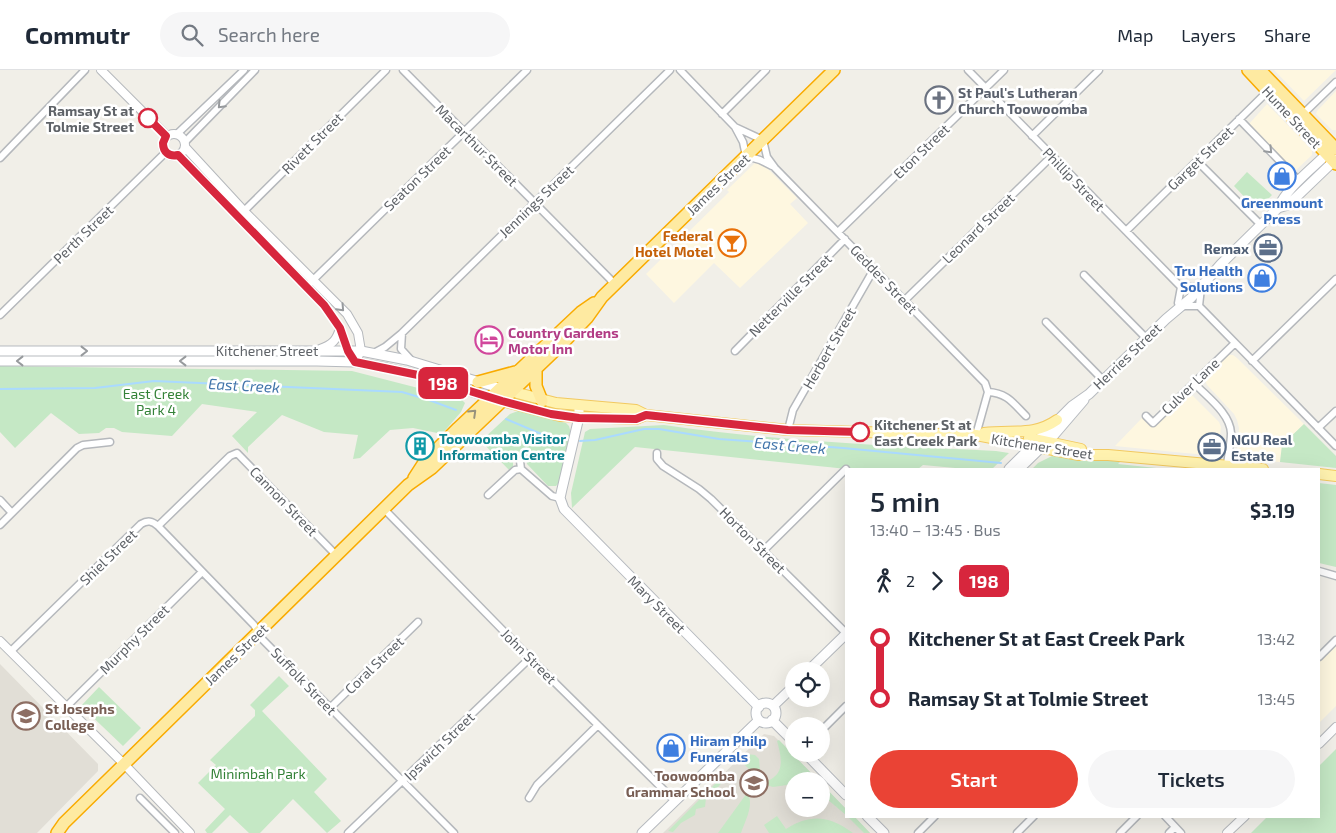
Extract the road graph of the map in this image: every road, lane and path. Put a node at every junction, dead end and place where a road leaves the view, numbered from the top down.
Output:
1 (85, 70) edge
2 (101, 70) edge
3 (244, 70) edge
4 (255, 70) edge
5 (386, 70) edge
6 (402, 70) edge
7 (527, 70) edge
8 (670, 70) edge
9 (680, 70) edge
10 (766, 70) edge
11 (834, 70) edge
12 (968, 70) edge
13 (1004, 70) edge
14 (1099, 70) edge
15 (1248, 70) edge
16 (1260, 70) edge
17 (234, 79) junction
18 (1336, 82) edge
19 (240, 85) junction
20 (985, 88) junction
21 (1271, 88) junction
22 (722, 114) junction
23 (1303, 114) junction
24 (1239, 119) junction
25 (735, 128) junction
26 (464, 132) junction
27 (177, 134) junction
28 (166, 136) junction
29 (1032, 136) junction
30 (763, 140) junction
31 (185, 145) junction
32 (166, 152) junction
33 (1334, 154) edge
34 (178, 155) junction
35 (746, 156) junction
36 (1052, 156) junction
37 (0, 158) edge
38 (1197, 161) junction
39 (775, 168) junction
40 (1300, 181) junction
41 (534, 203) junction
42 (1278, 208) junction
43 (244, 210) junction
44 (238, 217) junction
45 (1261, 225) junction
46 (1126, 231) junction
47 (838, 232) junction
48 (845, 239) junction
49 (874, 269) junction
50 (1084, 275) dead end
51 (1336, 279) edge
52 (313, 280) junction
53 (614, 285) junction
54 (307, 286) junction
55 (1197, 287) junction
56 (1181, 288) junction
57 (602, 297) junction
58 (905, 300) junction
59 (1180, 305) junction
60 (1200, 306) junction
61 (0, 315) edge
62 (1046, 322) dead end
63 (340, 328) junction
64 (402, 333) junction
65 (1146, 338) junction
66 (1235, 343) junction
67 (250, 350) junction
68 (315, 350) junction
69 (0, 351) edge
70 (348, 351) junction
71 (362, 351) junction
72 (735, 351) dead end
73 (374, 353) junction
74 (0, 361) edge
75 (249, 361) junction
76 (1252, 361) junction
77 (355, 362) junction
78 (412, 362) junction
79 (536, 370) junction
80 (517, 372) junction
81 (1103, 380) junction
82 (478, 382) junction
83 (1194, 383) junction
84 (499, 388) junction
85 (512, 392) junction
86 (988, 392) junction
87 (1089, 394) junction
88 (489, 398) junction
89 (502, 401) junction
90 (542, 401) junction
91 (579, 405) junction
92 (1336, 411) edge
93 (646, 415) junction
94 (1026, 416) dead end
95 (1146, 416) dead end
96 (579, 418) junction
97 (1057, 420) junction
98 (1318, 428) junction
99 (788, 430) junction
100 (992, 432) junction
101 (976, 435) junction
102 (110, 442) dead end
103 (1040, 443) junction
104 (1336, 446) edge
105 (658, 453) dead end
106 (520, 461) dead end
107 (1227, 465) junction
108 (1010, 468) edge
109 (1020, 468) edge
110 (1254, 468) edge
111 (522, 469) junction
112 (845, 471) edge
113 (1320, 474) edge
114 (1336, 476) edge
115 (408, 485) junction
116 (488, 494) dead end
117 (560, 498) junction
118 (0, 500) edge
119 (384, 508) junction
120 (12, 513) junction
121 (0, 525) edge
122 (158, 526) junction
123 (764, 550) junction
124 (337, 556) junction
125 (1321, 571) edge
126 (202, 572) junction
127 (1336, 576) edge
128 (418, 622) dead end
129 (259, 633) junction
130 (845, 633) edge
131 (845, 635) edge
132 (1336, 640) edge
133 (0, 641) edge
134 (11, 651) junction
135 (1320, 656) edge
136 (530, 658) junction
137 (817, 662) edge
138 (785, 695) edge
139 (773, 706) junction
140 (66, 707) junction
141 (759, 707) junction
142 (845, 707) edge
143 (330, 708) junction
144 (759, 720) junction
145 (772, 720) junction
146 (830, 722) edge
147 (598, 725) junction
148 (1336, 726) edge
149 (785, 733) edge
150 (1320, 743) edge
151 (814, 762) edge
152 (124, 764) junction
153 (403, 781) junction
154 (845, 795) edge
155 (140, 798) dead end
156 (529, 798) dead end
157 (675, 801) junction
158 (869, 818) edge
159 (933, 818) edge
160 (1032, 818) edge
161 (1135, 818) edge
162 (1167, 818) edge
163 (1243, 818) edge
164 (1175, 827) junction
165 (61, 828) edge
166 (51, 833) edge
167 (175, 833) edge
168 (190, 833) edge
169 (348, 833) edge
170 (454, 833) edge
171 (642, 833) edge
172 (884, 833) edge
173 (918, 833) edge
174 (1017, 833) edge
175 (1120, 833) edge
176 (1169, 833) edge
177 (1182, 833) edge
178 (1228, 833) edge

1 - 37 street
2 - 28 street
3 - 17 street
4 - 19 street
5 - 43 street, Rivett Street
6 - 26 street, Macarthur Street
7 - 26 street, Seaton Street
8 - 41 street, Jennings Street
9 - 22 street
10 - 22 street
11 - 30 highway, James Street
12 - 20 street, Phillip Street
13 - 20 street, Eton Street
14 - 29 street
15 - 21 highway, Hume Street
16 - 21 highway, Hume Street
17 - 19 street
17 - 27 street
18 - 23 street
19 -> 31 street
20 - 29 street, Phillip Street
20 - 47 street, Eton Street
21 - 23 highway, Hume Street
21 - 24 street, Garget Street
21 - 33 highway, Hume Street
22 - 25 street
23 - 33 highway, Hume Street
24 - 38 street, Garget Street
24 -> 40 street
25 - 30 street
25 - 35 street
26 - 41 street, Macarthur Street
26 - 52 street, Seaton Street
27 - 28 street
27 - 31 street
28 - 32 street
29 - 36 street, Phillip Street
30 - 35 highway, James Street
30 - 39 street, Geddes Street
31 - 34 street
31 - 43 street
32 - 34 street
32 - 61 street, Perth Street
33 - 40 main road, Herries Street
33 - 42 main road, Herries Street
34 - 44 street
35 - 39 street, Geddes Street
35 - 53 highway, James Street
36 - 46 street, Phillip Street
36 - 58 street, Leonard Street
38 - 45 street
38 - 46 street, Garget Street
39 - 47 street, Geddes Street
40 - 42 main road, Herries Street
41 - 53 street, Macarthur Street
41 - 64 street, Jennings Street
42 - 45 main road, Herries Street
43 - 44 street, Rivett Street
43 - 52 street
44 - 54 street
45 - 55 main road, Herries Street
46 - 56 street, Phillip Street
47 - 48 street, Geddes Street
48 - 49 street, Geddes Street
48 - 72 street, Netterville Street
49 - 58 street, Geddes Street
49 - 99 street, Herbert Street
50 - 65 street
51 - 76 street
52 - 54 street, Seaton Street
52 -> 71 street
53 - 57 highway, James Street
54 - 63 street
55 - 56 street
55 - 59 main road, Herries Street
55 - 60 street
56 - 59 street
57 - 79 highway, James Street
57 - 80 highway, James Street
58 - 86 street, Geddes Street
59 - 60 street
59 - 65 main road, Herries Street
60 - 66 street
62 - 81 street
63 - 68 street
63 - 70 street
64 - 73 street, Jennings Street
64 - 78 street
65 - 81 main road, Herries Street
66 - 76 street
66 - 83 street, Culver Lane
67 - 68 main road, Kitchener Street
69 -> 67 main road, Kitchener Street
67 - 75 street
68 - 70 main road, Kitchener Street
70 - 71 main road, Kitchener Street
70 - 77 street
71 - 73 main road, Kitchener Street
71 - 77 street
73 - 78 main road, Kitchener Street
75 -> 74 main road, Kitchener Street
75 - 77 main road, Kitchener Street
76 - 98 street
77 - 88 main road, Kitchener Street
78 - 82 main road, Kitchener Street
79 - 85 highway, James Street
79 - 90 highway
80 - 82 highway
80 - 84 highway, James Street
81 - 87 main road, Herries Street
82 - 84 main road, Kitchener Street
83 - 95 street, Culver Lane
83 - 107 street
84 - 85 main road, Kitchener Street
84 - 88 highway, James Street
85 - 89 highway, James Street
85 - 90 main road, Kitchener Street
86 - 94 street
86 - 101 street
87 - 97 main road, Herries Street
87 - 103 main road, Herries Street
88 - 89 main road, Kitchener Street
115 -> 88 highway, James Street
89 - 96 main road, Kitchener Street
89 - 115 highway, James Street
90 - 91 main road, Kitchener Street
91 - 93 main road, Kitchener Street
91 - 96 main road
92 - 98 street
93 - 96 main road, Kitchener Street
93 - 99 main road, Kitchener Street
96 - 117 main road
97 - 100 main road
97 - 103 main road, Herries Street
98 - 104 street
99 - 101 main road, Kitchener Street
100 - 101 main road
100 - 103 main road, Kitchener Street
101 - 103 main road, Kitchener Street
102 - 120 street
103 - 107 main road, Kitchener Street
103 - 108 main road, Herries Street
103 - 109 main road, Herries Street
105 - 123 street, Horton Street
106 - 111 street
107 - 110 main road, Kitchener Street
111 - 116 street
111 - 117 street, Mary Street
112 - 123 street
113 - 114 main road
115 - 119 highway, James Street
117 - 141 main road, Mary Street
118 - 120 street
119 - 124 highway, James Street
119 - 136 street, John Street
120 - 121 street
122 - 124 street, Cannon Street
122 - 126 street, Suffolk Street
122 - 134 street, Shiel Street
123 - 130 street, Horton Street
124 - 129 highway, James Street
125 - 127 street
126 - 129 street, Suffolk Street
126 - 140 street, Murphy Street
128 - 143 street, Coral Street
129 - 143 street, Suffolk Street
129 - 152 highway, James Street
131 - 137 main road
132 - 135 street
133 - 134 street
134 - 140 street
136 - 147 street, John Street
136 - 153 street, Ipswich Street
138 - 139 main road
139 - 141 main road
139 - 145 main road
140 - 152 street
141 - 144 main road
142 - 146 street
143 - 153 street, Suffolk Street
144 - 145 main road
144 - 157 main road
145 - 149 main road
147 - 156 street
147 - 157 street, John Street
148 - 150 street
151 - 154 main road
152 - 165 highway, James Street
152 - 168 street
153 - 169 street, Ipswich Street
153 - 170 street, Suffolk Street
155 - 167 street
157 - 171 main road
158 - 172 main road
159 - 173 street
160 - 174 street
161 - 175 street
162 - 164 street
163 - 178 street
164 - 176 street
164 - 177 street
165 - 166 highway, James Street

